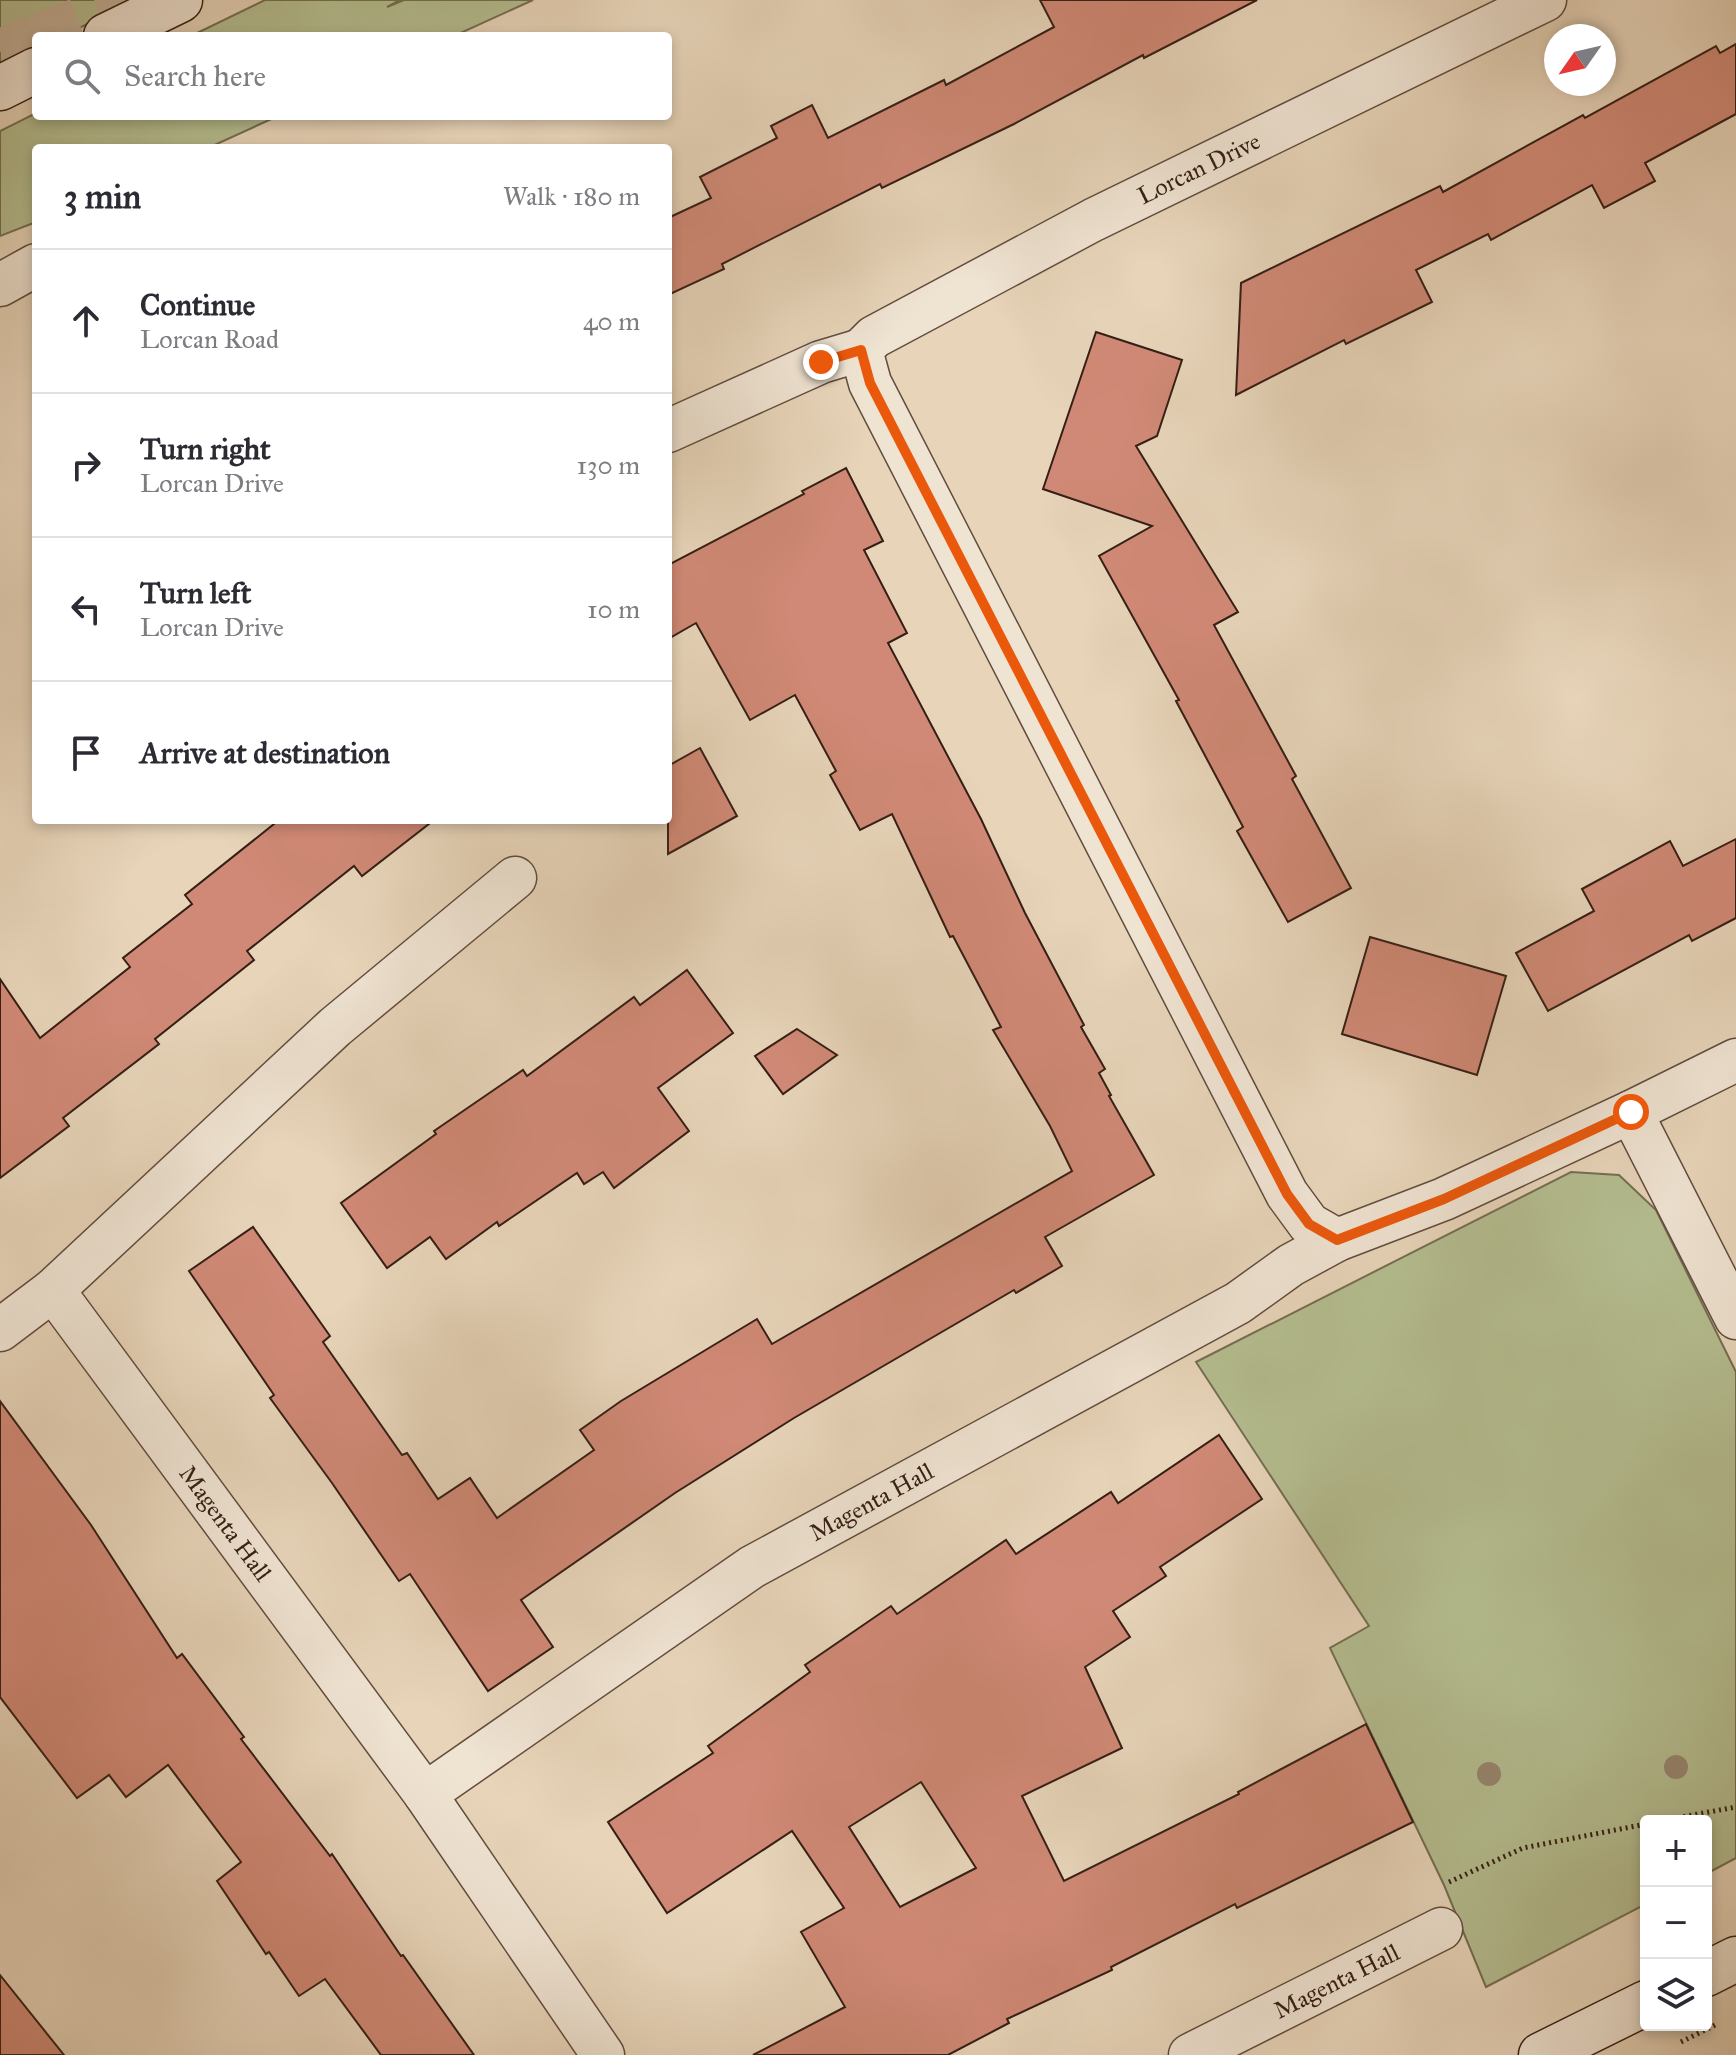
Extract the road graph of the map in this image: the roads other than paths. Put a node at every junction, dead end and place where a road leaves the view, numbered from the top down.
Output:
1 (180, 0) edge
2 (1545, 0) edge
3 (114, 32) edge
4 (32, 72) edge
5 (0, 88) edge
6 (32, 267) edge
7 (0, 285) edge
8 (861, 350) junction
9 (672, 429) edge
10 (515, 878) dead end
11 (1736, 1060) edge
12 (1631, 1112) junction
13 (1337, 1240) junction
14 (53, 1290) junction
15 (1736, 1318) edge
16 (0, 1330) edge
17 (425, 1794) junction
18 (1441, 1929) road end
19 (1736, 1959) edge
20 (1712, 1971) edge
21 (1640, 2006) edge
22 (603, 2055) edge
23 (1190, 2055) edge
24 (1541, 2055) edge

1 - 3 main road
2 - 8 street, Lorcan Drive
4 - 5 main road
6 - 7 street
8 - 9 street, Lorcan Drive
8 - 13 street
10 - 14 street
11 - 12 street, Magenta Hall
12 - 13 street, Magenta Hall
12 - 15 street
13 - 17 street, Magenta Hall
14 - 16 street
14 - 17 street, Magenta Hall
17 - 22 street, Magenta Hall
18 - 23 street, Magenta Hall
19 - 20 main road
21 - 24 main road

